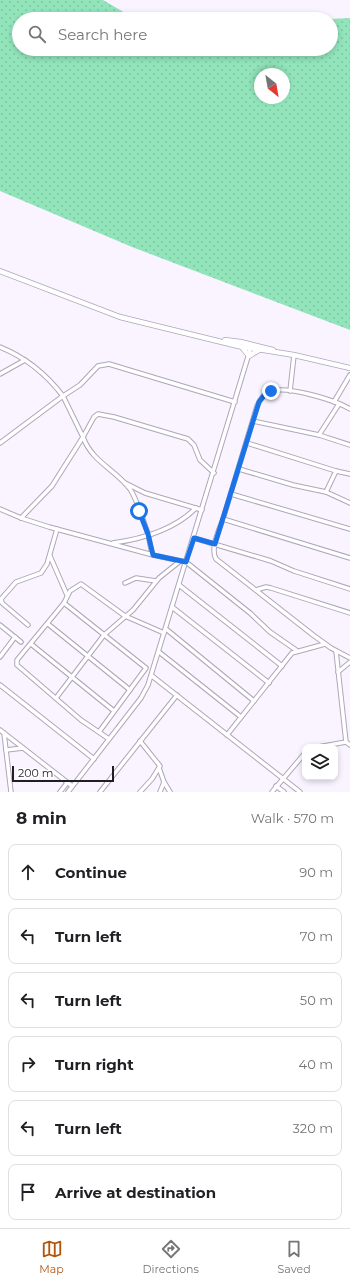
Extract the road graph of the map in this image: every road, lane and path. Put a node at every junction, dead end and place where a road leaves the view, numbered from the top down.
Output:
1 (0, 271) edge
2 (213, 338) junction
3 (251, 346) junction
4 (0, 347) edge
5 (242, 347) junction
6 (259, 350) junction
7 (284, 354) junction
8 (294, 355) junction
9 (249, 356) junction
10 (25, 360) junction
11 (350, 368) edge
12 (0, 374) edge
13 (350, 376) edge
14 (290, 390) junction
15 (63, 396) junction
16 (235, 402) junction
17 (334, 402) junction
18 (339, 404) junction
19 (350, 409) edge
20 (253, 421) junction
21 (319, 435) junction
22 (83, 438) junction
23 (0, 443) edge
24 (247, 443) junction
25 (350, 445) edge
26 (239, 468) junction
27 (336, 471) junction
28 (214, 473) junction
29 (350, 474) edge
30 (124, 482) junction
31 (326, 492) junction
32 (230, 494) junction
33 (350, 502) edge
34 (196, 508) junction
35 (0, 509) edge
36 (202, 510) junction
37 (21, 518) junction
38 (223, 519) junction
39 (57, 529) junction
40 (350, 530) edge
41 (148, 534) junction
42 (194, 538) junction
43 (110, 544) junction
44 (215, 544) junction
45 (153, 555) junction
46 (50, 556) junction
47 (350, 558) edge
48 (179, 562) junction
49 (186, 562) junction
50 (156, 581) junction
51 (125, 583) dead end
52 (179, 585) junction
53 (350, 589) edge
54 (256, 590) junction
55 (67, 595) junction
56 (64, 603) junction
57 (172, 607) junction
58 (350, 613) edge
59 (125, 616) junction
60 (48, 624) junction
61 (28, 625) dead end
62 (0, 626) edge
63 (165, 631) junction
64 (104, 635) junction
65 (15, 637) junction
66 (21, 642) dead end
67 (31, 644) junction
68 (325, 644) junction
69 (296, 650) junction
70 (336, 651) junction
71 (159, 652) junction
72 (88, 656) junction
73 (0, 657) edge
74 (350, 658) edge
75 (350, 662) edge
76 (282, 666) junction
77 (146, 668) junction
78 (153, 671) junction
79 (338, 672) junction
80 (152, 676) junction
81 (72, 678) junction
82 (269, 683) junction
83 (0, 685) edge
84 (130, 690) junction
85 (177, 695) junction
86 (56, 698) junction
87 (254, 701) junction
88 (114, 711) junction
89 (241, 717) junction
90 (0, 730) edge
91 (99, 732) junction
92 (4, 733) junction
93 (227, 735) junction
94 (109, 739) junction
95 (140, 741) junction
96 (346, 742) junction
97 (335, 744) edge
98 (350, 746) edge
99 (23, 748) junction
100 (6, 750) junction
101 (302, 756) edge
102 (94, 759) junction
103 (159, 768) junction
104 (282, 778) junction
105 (67, 782) junction
106 (164, 782) junction
107 (72, 786) junction
108 (276, 786) junction
109 (141, 790) edge
110 (11, 792) edge
111 (60, 792) edge
112 (68, 792) edge
113 (100, 792) edge
114 (146, 792) edge
115 (160, 792) edge
116 (170, 792) edge
117 (272, 792) edge
118 (284, 792) edge
119 (300, 792) edge

1 - 2 street
2 - 3 street
2 - 5 street
3 - 5 street
3 - 6 street
3 - 7 street
3 - 9 street
4 - 10 street
5 - 9 street
6 - 7 street
6 - 9 street
7 - 8 street
8 - 11 street
8 - 14 street
9 - 16 street
10 - 12 street
10 - 15 street
13 - 17 street
14 - 17 street
14 - 20 street
15 - 16 street
15 - 22 street
15 - 23 street
16 - 28 street
17 - 18 street
18 - 19 street
18 - 21 street
20 - 21 street
20 - 24 street
21 - 25 street
22 - 28 street
22 - 30 street
22 - 37 street
24 - 26 street
24 - 27 street
26 - 31 street
26 - 32 street
27 - 29 street
27 - 31 street
28 - 36 street
30 - 34 street
30 - 41 street
31 - 33 street
32 - 38 street
32 - 40 street
34 - 36 street
34 - 41 street
35 - 37 street
36 - 42 street
37 - 39 street
38 - 44 street
38 - 47 street
39 - 43 street
39 - 46 street
41 - 43 street
41 - 45 street
42 - 44 street
42 - 49 street
43 - 45 street
44 - 53 street
44 - 54 street
45 - 48 street
46 - 55 street
46 - 61 street
48 - 49 street
48 - 50 street
49 - 52 street
49 - 69 street
50 - 51 street
50 - 59 street
52 - 57 street
52 - 76 street
54 - 58 street
54 - 68 street
55 - 56 street
55 - 59 street
56 - 60 street
56 - 64 street
57 - 63 street
57 - 82 street
59 - 63 street
59 - 64 street
60 - 67 street
60 - 72 street
62 - 65 street
63 - 71 street
63 - 87 street
64 - 72 street
64 - 77 street
65 - 66 street
65 - 73 street
67 - 81 street
67 - 86 street
68 - 69 street
68 - 70 street
69 - 76 street
70 - 74 street
70 - 79 street
71 - 78 street
71 - 89 street
72 - 81 street
72 - 84 street
75 - 79 street
76 - 82 street
77 - 78 street
77 - 84 street
78 - 80 street
79 - 96 street
80 - 85 street
80 - 94 street
81 - 86 street
81 - 88 street
82 - 87 street
83 - 102 street
84 - 88 street
85 - 93 street
85 - 95 street
86 - 91 street
87 - 89 street
88 - 91 street
89 - 93 street
90 - 92 street
91 - 94 street
92 - 99 street
92 - 100 street
93 - 104 street
94 - 102 street
95 - 103 street
95 - 113 street
96 - 97 street
96 - 98 street
99 - 100 street
99 - 105 street
100 - 110 street
101 - 104 street
102 - 107 street
103 - 106 street
103 - 109 street
104 - 108 street
104 - 119 street
105 - 107 street
105 - 111 street
106 - 115 street
106 - 116 street
107 - 112 street
108 - 117 street
108 - 118 street
109 - 114 street

